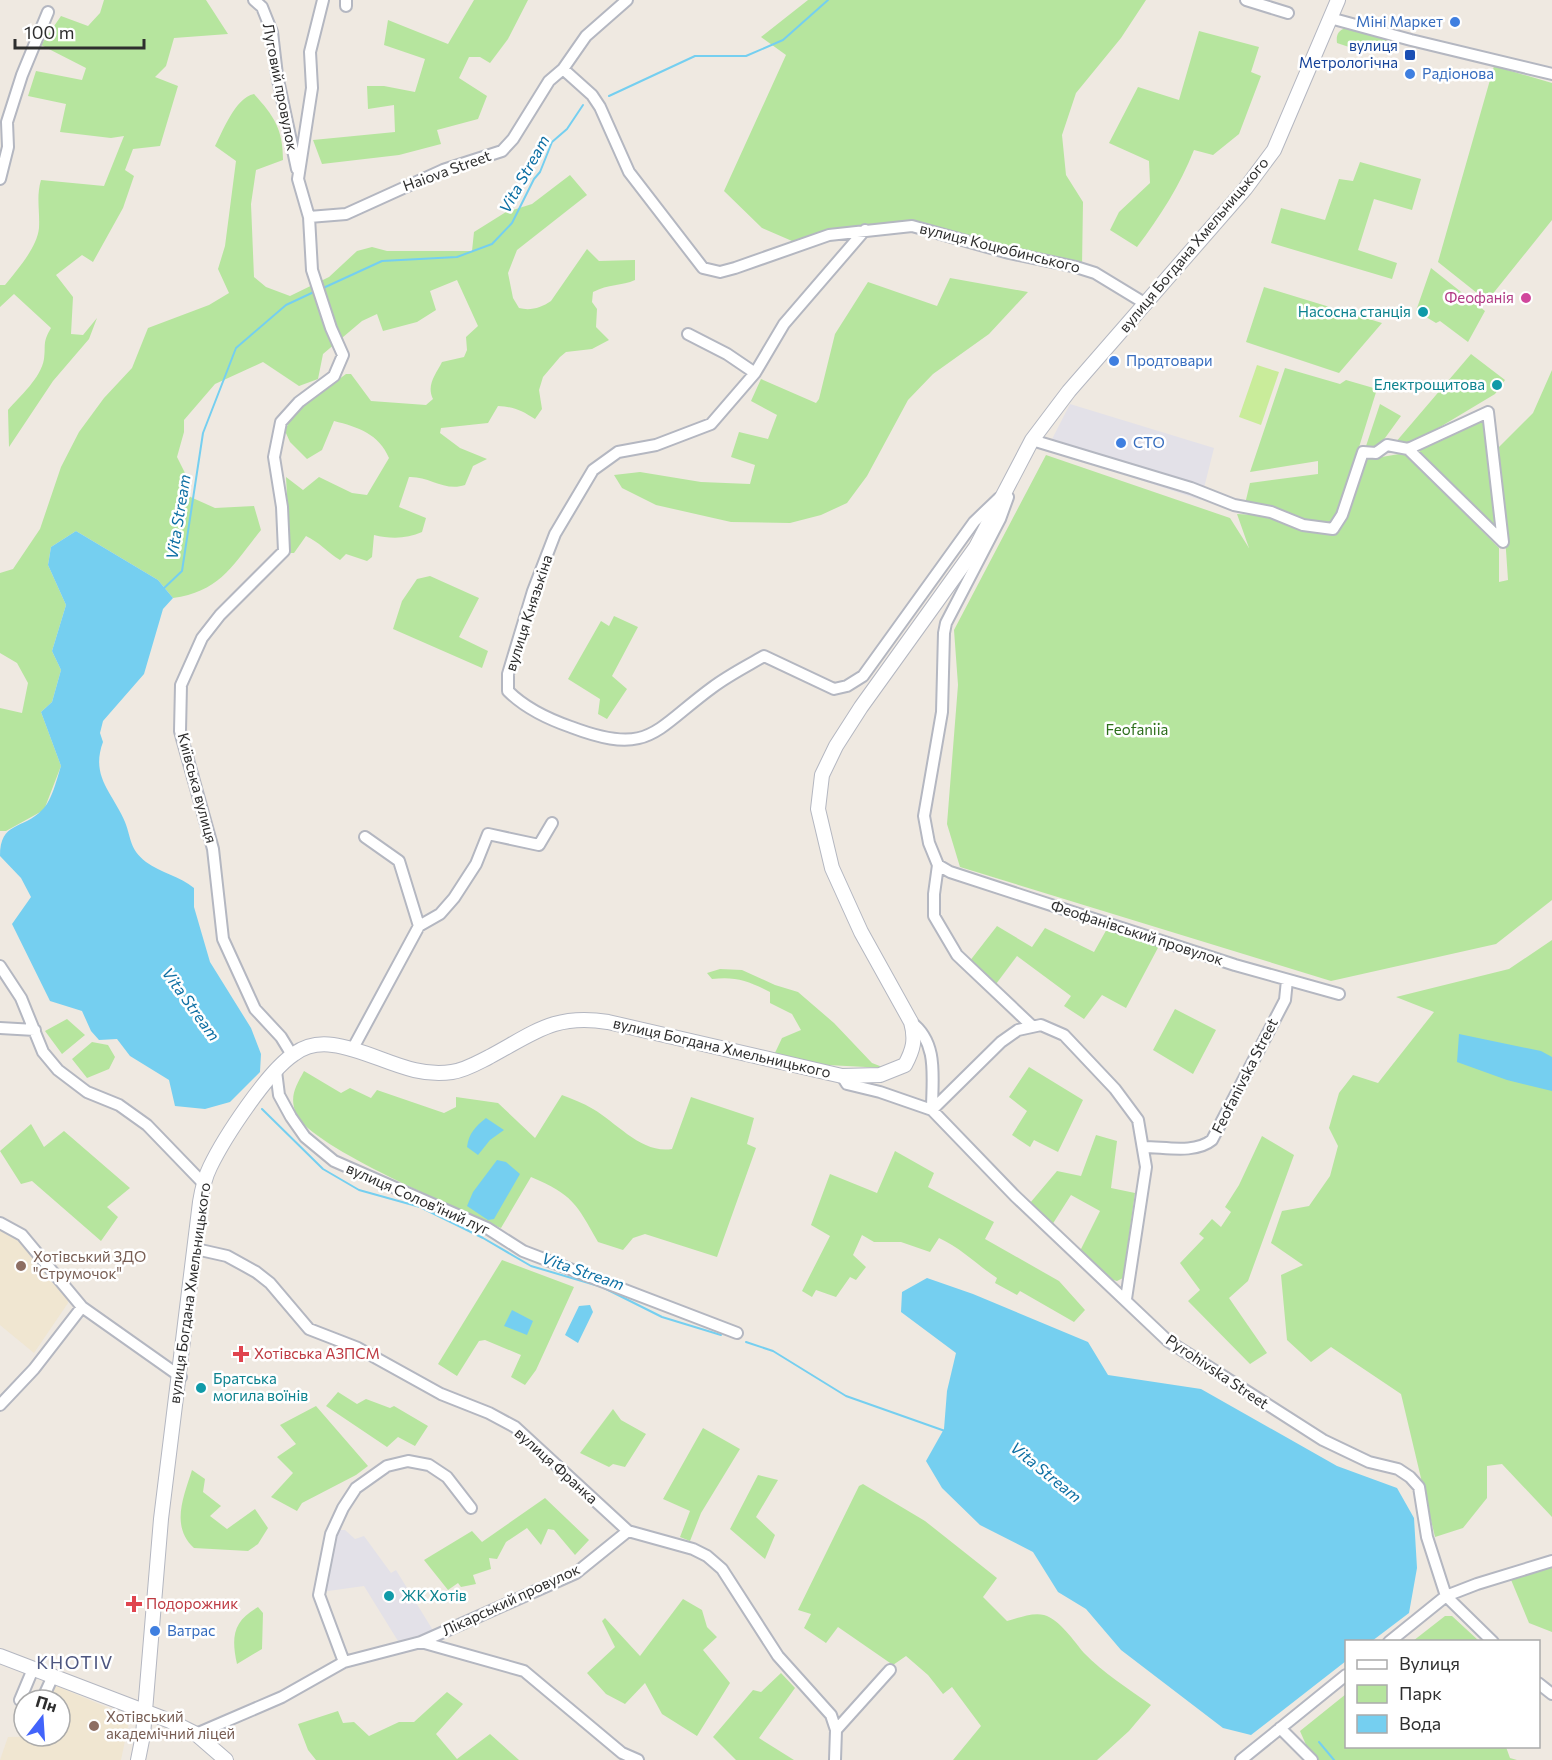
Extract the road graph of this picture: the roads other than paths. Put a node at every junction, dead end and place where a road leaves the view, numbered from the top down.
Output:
1 (254, 0) edge
2 (323, 0) edge
3 (627, 0) edge
4 (1246, 0) edge
5 (1338, 0) edge
6 (48, 12) dead end
7 (1288, 13) dead end
8 (1330, 18) junction
9 (563, 69) junction
10 (1552, 74) edge
11 (298, 178) junction
12 (0, 179) edge
13 (309, 217) junction
14 (865, 230) junction
15 (1146, 304) junction
16 (688, 334) dead end
17 (755, 373) junction
18 (1032, 440) junction
19 (1408, 449) junction
20 (1022, 461) junction
21 (1002, 496) junction
22 (552, 823) dead end
23 (365, 837) dead end
24 (938, 865) junction
25 (419, 926) junction
26 (0, 966) edge
27 (1287, 980) junction
28 (1339, 994) dead end
29 (911, 1022) junction
30 (1032, 1026) junction
31 (0, 1028) edge
32 (34, 1030) junction
33 (352, 1050) junction
34 (292, 1055) junction
35 (276, 1071) junction
36 (842, 1076) junction
37 (932, 1110) junction
38 (1144, 1147) junction
39 (203, 1183) junction
40 (0, 1223) edge
41 (196, 1249) junction
42 (1126, 1299) junction
43 (82, 1307) junction
44 (737, 1333) dead end
45 (181, 1377) junction
46 (0, 1406) edge
47 (471, 1508) dead end
48 (628, 1531) junction
49 (1552, 1561) edge
50 (1446, 1596) junction
51 (1390, 1640) edge
52 (1491, 1640) edge
53 (421, 1642) junction
54 (0, 1656) edge
55 (344, 1662) junction
56 (33, 1669) junction
57 (890, 1670) dead end
58 (53, 1676) junction
59 (1345, 1678) edge
60 (1540, 1684) edge
61 (25, 1688) edge
62 (48, 1688) edge
63 (1552, 1694) edge
64 (145, 1711) junction
65 (1280, 1728) junction
66 (836, 1730) junction
67 (196, 1734) junction
68 (138, 1760) edge
69 (226, 1760) edge
70 (638, 1760) edge
71 (835, 1760) edge
72 (1240, 1760) edge
73 (1312, 1760) edge

1 - 11 street, Луговий провулок
2 - 11 street, Київська вулиця
3 - 9 street, Haiova Street
4 - 7 street
5 - 8 street, вулиця Богдана Хмельницького
6 - 12 street
8 - 10 street
8 - 15 street, вулиця Богдана Хмельницького
9 - 13 street, Haiova Street
9 - 14 street, вулиця Коцюбинського
11 - 13 street, Київська вулиця
13 - 34 street, Київська вулиця
14 - 15 street, вулиця Коцюбинського
14 - 17 street, вулиця Князькіна
15 - 18 street, вулиця Богдана Хмельницького
16 - 17 street
17 - 21 street, вулиця Князькіна
18 - 19 street
18 - 20 street, вулиця Богдана Хмельницького
19 - 19 street
20 - 21 street, вулиця Богдана Хмельницького
20 - 24 street
21 - 29 street, вулиця Богдана Хмельницького
22 - 25 street
23 - 25 street
24 - 27 street, Феофанівський провулок
24 - 30 street
25 - 33 street
26 - 32 street
27 - 28 street, Феофанівський провулок
27 - 38 street, Feofanivska Street
29 - 36 street, вулиця Богдана Хмельницького
29 - 37 street
30 - 37 street
30 - 38 street
31 - 32 street
32 - 39 street
33 - 34 street, вулиця Богдана Хмельницького
33 - 36 street, вулиця Богдана Хмельницького
34 - 35 street, вулиця Богдана Хмельницького
35 - 39 street, вулиця Богдана Хмельницького
35 - 44 street, вулиця Солов'їний луг
36 - 37 street
37 - 42 street, Pyrohivska Street
38 - 42 street
39 - 41 street, вулиця Богдана Хмельницького
40 - 43 street
41 - 45 street, вулиця Богдана Хмельницького
41 - 48 street, вулиця Франка
42 - 50 street, Pyrohivska Street
43 - 45 street
43 - 46 street
45 - 64 street, вулиця Богдана Хмельницького
47 - 55 street
48 - 53 street, Лікарський провулок
48 - 66 street, вулиця Франка
49 - 50 street
50 - 51 street
50 - 52 street, Pyrohivska Street
53 - 55 street, Лікарський провулок
53 - 70 street
54 - 56 street
55 - 67 street, Лікарський провулок
56 - 58 street
56 - 61 street
57 - 66 street
58 - 62 street
58 - 64 street
59 - 65 street
60 - 63 street
64 - 67 street
64 - 68 street, вулиця Богдана Хмельницького
65 - 72 street
65 - 73 street
66 - 71 street
67 - 69 street

